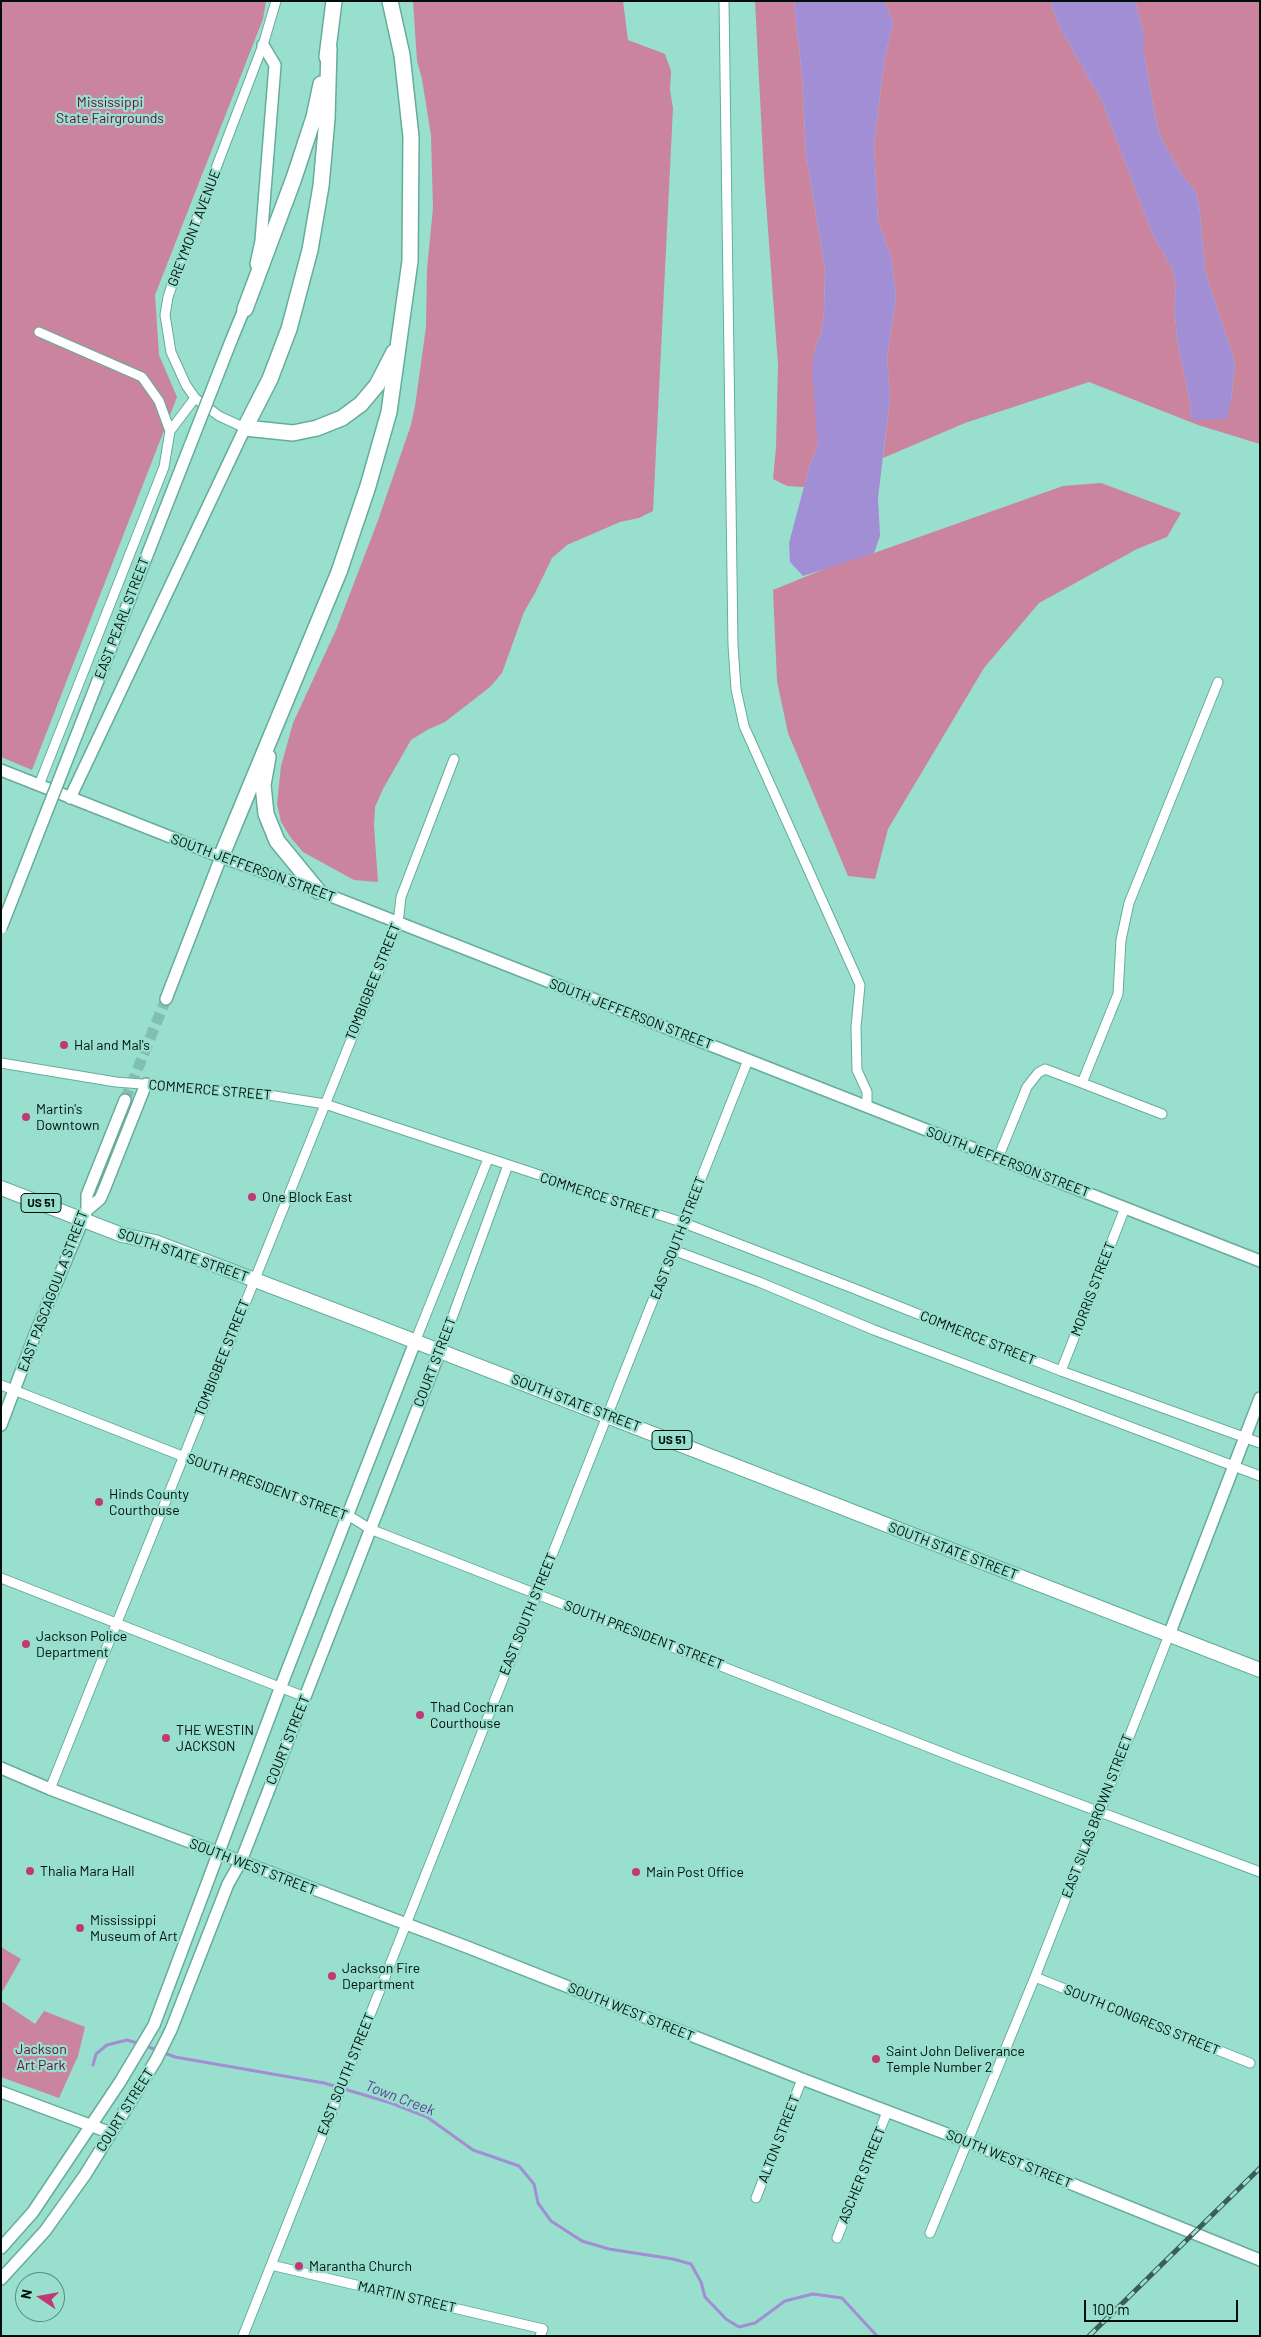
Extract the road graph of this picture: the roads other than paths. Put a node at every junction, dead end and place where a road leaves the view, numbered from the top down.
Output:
1 (276, 1) edge
2 (334, 1) edge
3 (390, 1) edge
4 (724, 1) edge
5 (264, 45) junction
6 (329, 48) junction
7 (245, 309) junction
8 (39, 332) dead end
9 (400, 340) junction
10 (195, 398) junction
11 (245, 428) junction
12 (170, 432) junction
13 (1218, 682) dead end
14 (272, 731) junction
15 (454, 758) dead end
16 (1, 770) edge
17 (39, 785) junction
18 (70, 798) junction
19 (221, 857) junction
20 (318, 891) junction
21 (398, 923) junction
22 (1, 928) edge
23 (166, 999) tunnel mouth
24 (748, 1060) junction
25 (1, 1063) edge
26 (1082, 1083) junction
27 (146, 1084) junction
28 (125, 1100) tunnel mouth
29 (324, 1104) junction
30 (866, 1107) junction
31 (1162, 1114) dead end
32 (998, 1158) junction
33 (488, 1159) junction
34 (508, 1165) junction
35 (1, 1188) edge
36 (1125, 1208) junction
37 (84, 1214) junction
38 (684, 1223) junction
39 (673, 1250) junction
40 (1260, 1261) edge
41 (253, 1280) junction
42 (415, 1342) junction
43 (440, 1351) junction
44 (1061, 1371) junction
45 (1, 1385) edge
46 (15, 1390) junction
47 (1260, 1398) edge
48 (608, 1415) junction
49 (1, 1426) edge
50 (1244, 1438) junction
51 (1260, 1443) edge
52 (182, 1456) junction
53 (1233, 1466) junction
54 (1260, 1476) edge
55 (348, 1515) junction
56 (370, 1530) junction
57 (1, 1578) edge
58 (536, 1594) junction
59 (115, 1623) junction
60 (1169, 1635) junction
61 (1260, 1670) edge
62 (281, 1686) junction
63 (305, 1697) junction
64 (1, 1768) edge
65 (50, 1789) junction
66 (1099, 1810) junction
67 (219, 1854) junction
68 (240, 1861) junction
69 (1260, 1872) edge
70 (405, 1924) junction
71 (1034, 1977) junction
72 (1250, 2063) dead end
73 (802, 2079) junction
74 (1, 2092) edge
75 (887, 2112) junction
76 (91, 2126) junction
77 (111, 2133) junction
78 (968, 2142) junction
79 (756, 2198) dead end
80 (930, 2233) dead end
81 (836, 2238) dead end
82 (1, 2248) edge
83 (1260, 2260) edge
84 (271, 2265) junction
85 (1, 2279) edge
86 (541, 2332) edge
87 (243, 2336) edge

1 - 5 street, GREYMONT AVENUE
2 - 6 highway
3 - 9 highway
4 - 30 street
5 - 7 street, EAST PEARL STREET
5 - 10 street, GREYMONT AVENUE
6 - 7 highway
6 - 11 highway
7 - 22 street, EAST PEARL STREET, bridge
8 - 12 street
9 - 11 highway
9 - 14 highway
10 - 11 street, GREYMONT AVENUE
10 - 12 street
11 - 18 street
12 - 17 street
13 - 26 street
14 - 19 highway
14 - 20 highway
15 - 21 street, TOMBIGBEE STREET
16 - 17 street, SOUTH JEFFERSON STREET
17 - 18 street, SOUTH JEFFERSON STREET
18 - 19 street, SOUTH JEFFERSON STREET
19 - 20 street, SOUTH JEFFERSON STREET
19 - 23 street
20 - 21 street, SOUTH JEFFERSON STREET
21 - 24 street, SOUTH JEFFERSON STREET
21 - 29 street, TOMBIGBEE STREET
24 - 30 street, SOUTH JEFFERSON STREET
24 - 38 street, EAST SOUTH STREET
25 - 27 street, COMMERCE STREET
26 - 31 street
26 - 32 street
27 - 29 street, COMMERCE STREET
27 - 37 street
28 - 37 street, EAST PASCAGOULA STREET
29 - 33 street, COMMERCE STREET
29 - 41 street, TOMBIGBEE STREET
30 - 32 street, SOUTH JEFFERSON STREET
32 - 36 street, SOUTH JEFFERSON STREET
33 - 34 street, COMMERCE STREET
33 - 42 street, COURT STREET
34 - 38 street, COMMERCE STREET
34 - 43 street, COURT STREET
35 - 37 main road, SOUTH STATE STREET / US 51
36 - 40 street, SOUTH JEFFERSON STREET
36 - 44 street, MORRIS STREET
37 - 41 main road, SOUTH STATE STREET / US 51
37 - 46 street, EAST PASCAGOULA STREET
38 - 39 street, EAST SOUTH STREET
38 - 44 street, COMMERCE STREET
39 - 48 street, EAST SOUTH STREET
39 - 53 street, COMMERCE STREET
41 - 42 main road, SOUTH STATE STREET / US 51
41 - 52 street, TOMBIGBEE STREET
42 - 43 main road, SOUTH STATE STREET / US 51
42 - 55 street, COURT STREET
43 - 48 main road, SOUTH STATE STREET / US 51
43 - 56 street, COURT STREET
44 - 50 street, COMMERCE STREET
45 - 46 street, SOUTH PRESIDENT STREET
46 - 49 street, EAST PASCAGOULA STREET
46 - 52 street, SOUTH PRESIDENT STREET
47 - 50 street, EAST SILAS BROWN STREET
48 - 58 street, EAST SOUTH STREET
48 - 60 main road, SOUTH STATE STREET / US 51
50 - 51 street, COMMERCE STREET
50 - 53 street, EAST SILAS BROWN STREET
52 - 55 street, SOUTH PRESIDENT STREET
52 - 59 street, TOMBIGBEE STREET
53 - 54 street, COMMERCE STREET
53 - 60 street, EAST SILAS BROWN STREET
55 - 56 street, SOUTH PRESIDENT STREET
55 - 62 street, COURT STREET
56 - 58 street, SOUTH PRESIDENT STREET
56 - 63 street, COURT STREET
57 - 59 street
58 - 66 street, SOUTH PRESIDENT STREET
58 - 70 street, EAST SOUTH STREET
59 - 62 street
59 - 65 street, TOMBIGBEE STREET
60 - 61 main road, SOUTH STATE STREET / US 51
60 - 66 street, EAST SILAS BROWN STREET
62 - 63 street
62 - 67 street, COURT STREET
63 - 68 street, COURT STREET
64 - 65 street, SOUTH WEST STREET
65 - 67 street, SOUTH WEST STREET
66 - 69 street, SOUTH PRESIDENT STREET
66 - 71 street, EAST SILAS BROWN STREET
67 - 68 street, SOUTH WEST STREET
67 - 76 street, COURT STREET
68 - 70 street, SOUTH WEST STREET
68 - 77 street, COURT STREET
70 - 73 street, SOUTH WEST STREET
70 - 84 street, EAST SOUTH STREET
71 - 72 street, SOUTH CONGRESS STREET
71 - 78 street, EAST SILAS BROWN STREET
73 - 75 street, SOUTH WEST STREET
73 - 79 street, ALTON STREET
74 - 76 street
75 - 78 street, SOUTH WEST STREET
75 - 81 street, ASCHER STREET
76 - 77 street
76 - 82 street, COURT STREET
77 - 85 street, COURT STREET
78 - 80 street, EAST SILAS BROWN STREET
78 - 83 street, SOUTH WEST STREET
84 - 86 street, MARTIN STREET
84 - 87 street, EAST SOUTH STREET

